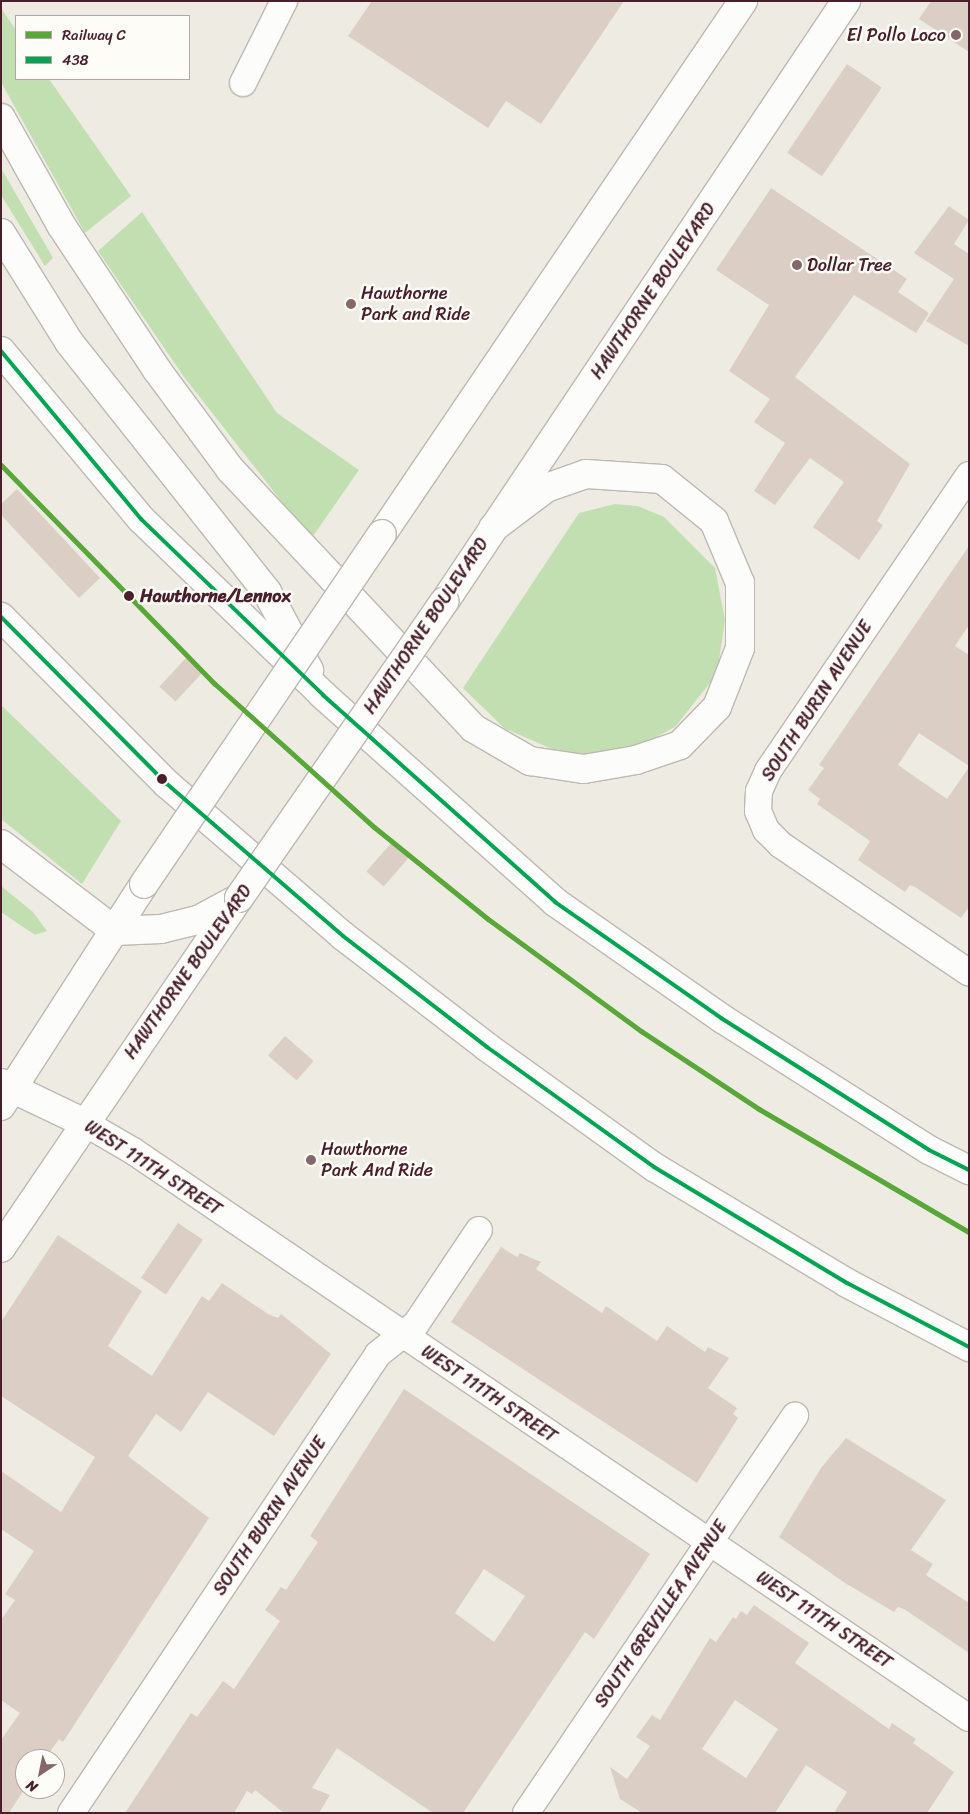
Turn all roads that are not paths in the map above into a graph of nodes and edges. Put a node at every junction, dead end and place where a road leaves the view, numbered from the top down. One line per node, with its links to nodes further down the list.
1 (284, 1): 4 (street)
2 (743, 1): 14 (main road, bridge)
3 (846, 1): 9 (main road, HAWTHORNE BOULEVARD)
4 (243, 83)
5 (1, 118): 9 (main road)
6 (1, 233): 11 (main road)
7 (1, 351): 11 (main road)
8 (969, 475): 15 (street, SOUTH BURIN AVENUE)
9 (493, 528): 13 (main road, HAWTHORNE BOULEVARD, bridge)
10 (1, 617): 22 (main road)
11 (323, 695): 18 (main road)
12 (1, 844): 14 (main road)
13 (206, 927): 14 (main road); 17 (main road, HAWTHORNE BOULEVARD)
14 (115, 931): 16 (main road)
15 (969, 973)
16 (5, 1092): 17 (main road, WEST 111TH STREET)
17 (85, 1124): 20 (main road, HAWTHORNE BOULEVARD); 21 (street, WEST 111TH STREET)
18 (969, 1170)
19 (479, 1230): 21 (street, SOUTH BURIN AVENUE)
20 (1, 1248)
21 (401, 1335): 24 (street, WEST 111TH STREET); 26 (street, SOUTH BURIN AVENUE)
22 (969, 1346)
23 (795, 1415): 24 (street, SOUTH GREVILLEA AVENUE)
24 (709, 1542): 25 (street, WEST 111TH STREET); 27 (street, SOUTH GREVILLEA AVENUE)
25 (969, 1718)
26 (71, 1813)
27 (526, 1813)

